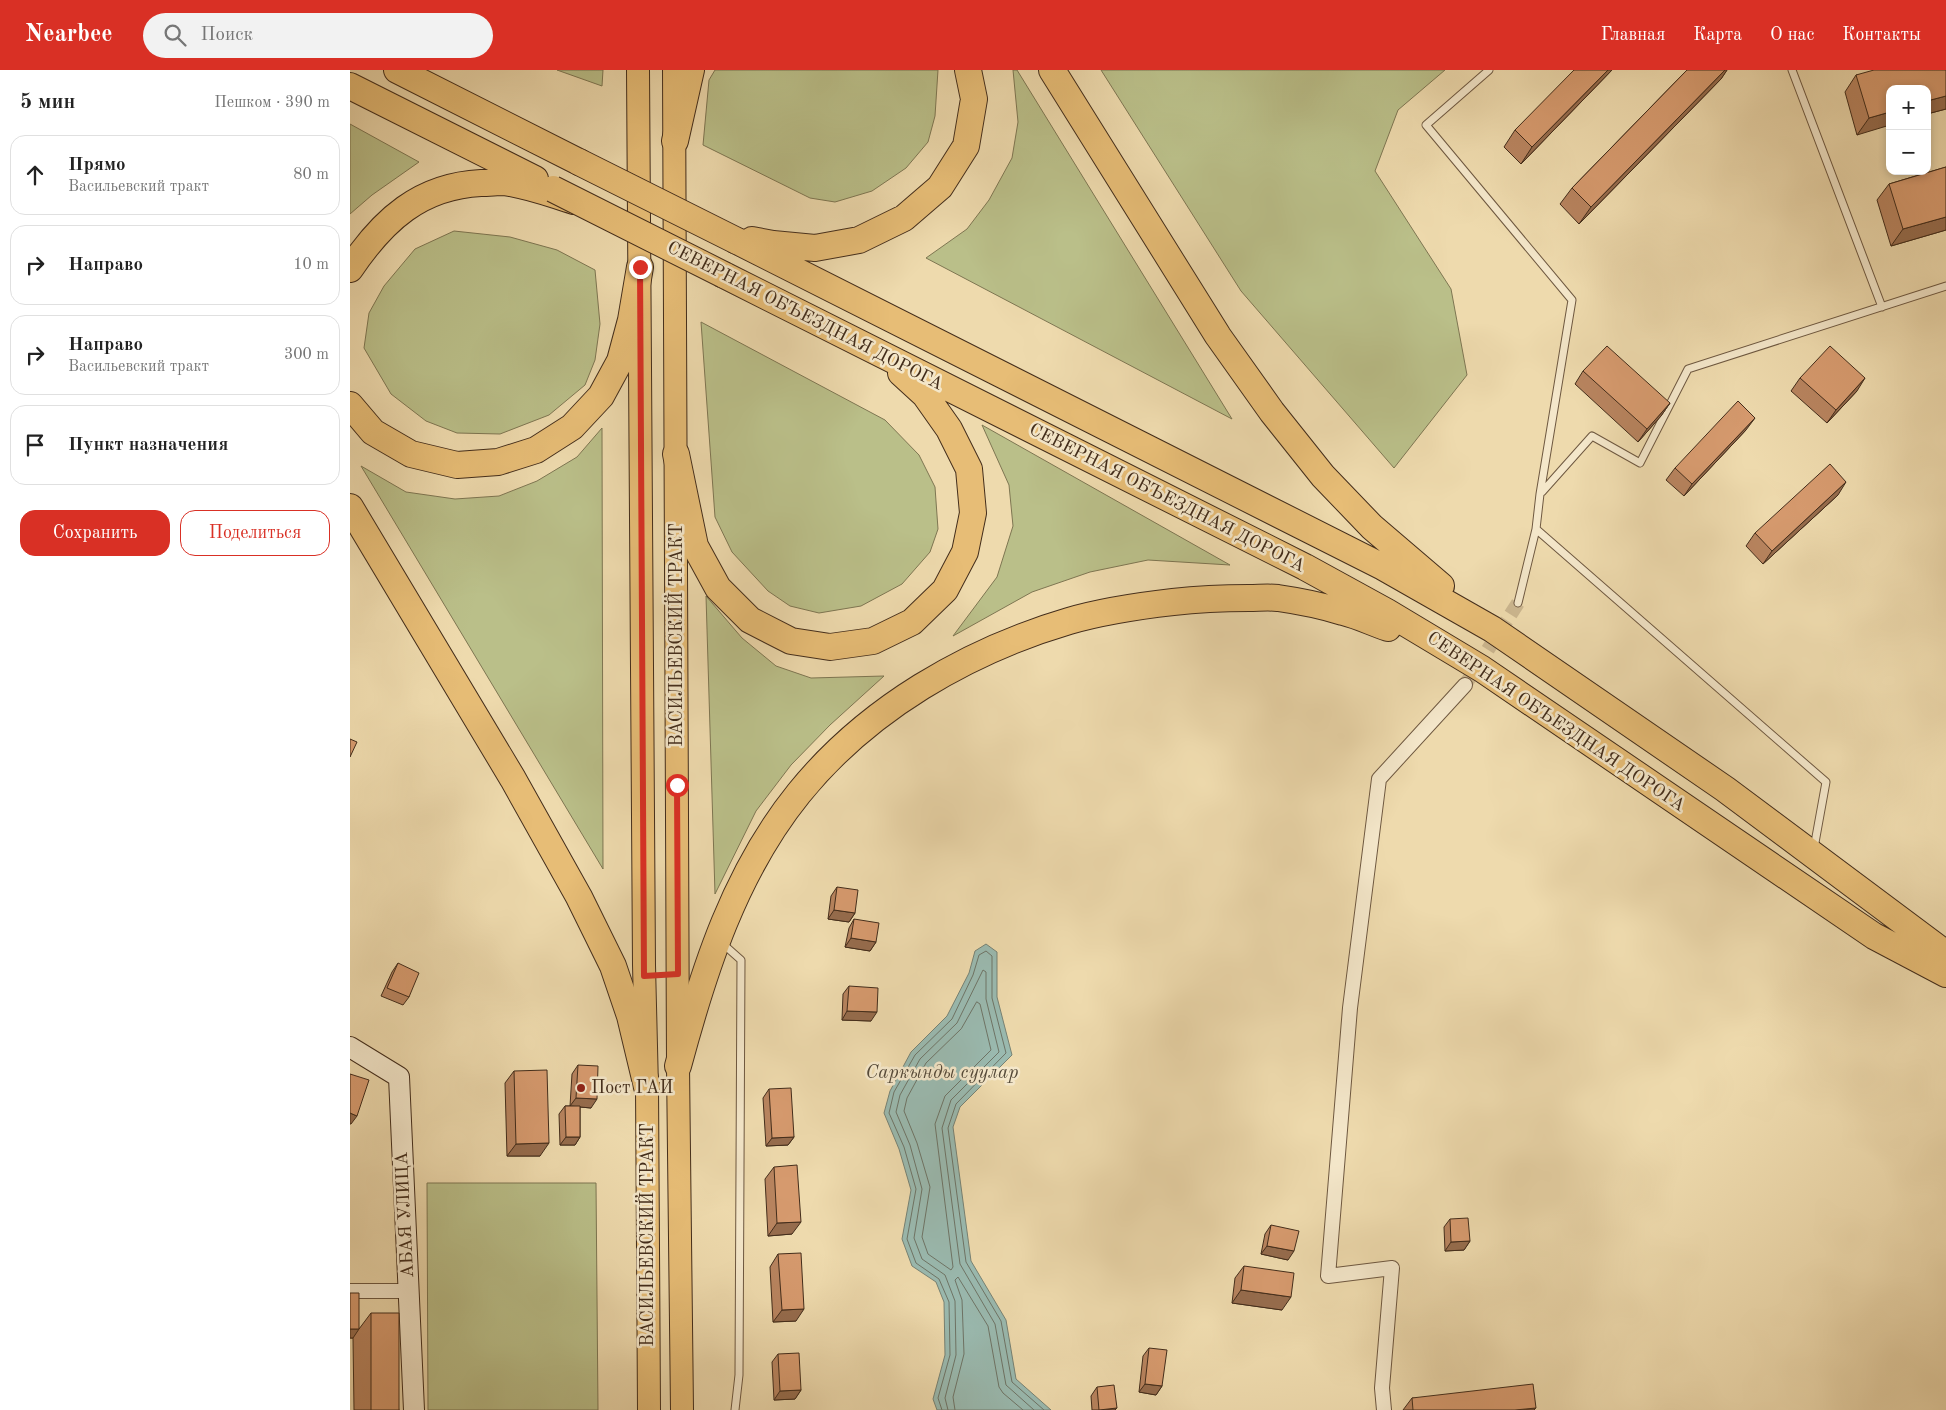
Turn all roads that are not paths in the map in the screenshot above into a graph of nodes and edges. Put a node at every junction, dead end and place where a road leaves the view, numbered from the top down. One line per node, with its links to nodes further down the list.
1 (398, 70): 11 (highway, СЕВЕРНАЯ ОБЪЕЗДНАЯ ДОРОГА)
2 (417, 70): 11 (highway)
3 (638, 70): 15 (main road, ВАСИЛЬЕВСКИЙ ТРАКТ)
4 (674, 70): 12 (main road, ВАСИЛЬЕВСКИЙ ТРАКТ)
5 (691, 70): 12 (highway)
6 (968, 70): 14 (highway)
7 (1052, 70): 26 (highway)
8 (1489, 70): 22 (lane)
9 (1792, 70): 18 (lane)
10 (350, 86): 13 (highway, СЕВЕРНАЯ ОБЪЕЗДНАЯ ДОРОГА, bridge)
11 (435, 89): 14 (highway, СЕВЕРНАЯ ОБЪЕЗДНАЯ ДОРОГА, bridge)
12 (675, 141): 21 (main road, ВАСИЛЬЕВСКИЙ ТРАКТ)
13 (585, 205): 16 (highway); 19 (highway, СЕВЕРНАЯ ОБЪЕЗДНАЯ ДОРОГА, bridge)
14 (730, 237): 26 (highway, СЕВЕРНАЯ ОБЪЕЗДНАЯ ДОРОГА)
15 (640, 267): 20 (highway); 33 (main road, ВАСИЛЬЕВСКИЙ ТРАКТ)
16 (350, 269)
17 (1946, 286): 18 (lane)
18 (1882, 307): 22 (lane)
19 (853, 340): 21 (highway); 27 (highway, СЕВЕРНАЯ ОБЪЕЗДНАЯ ДОРОГА)
20 (350, 405)
21 (676, 454): 31 (main road, ВАСИЛЬЕВСКИЙ ТРАКТ)
22 (1540, 494): 24 (lane)
23 (350, 507): 36 (highway)
24 (1536, 529): 25 (lane); 28 (lane)
25 (1518, 603)
26 (1492, 629): 28 (highway, СЕВЕРНАЯ ОБЪЕЗДНАЯ ДОРОГА)
27 (1474, 677): 29 (highway); 32 (highway, СЕВЕРНАЯ ОБЪЕЗДНАЯ ДОРОГА); 43 (street)
28 (1812, 855): 30 (highway, СЕВЕРНАЯ ОБЪЕЗДНАЯ ДОРОГА)
29 (717, 940): 35 (highway); 42 (lane)
30 (1946, 954)
31 (678, 974): 33 (main road); 35 (main road, ВАСИЛЬЕВСКИЙ ТРАКТ)
32 (1946, 974)
33 (644, 976): 36 (main road, ВАСИЛЬЕВСКИЙ ТРАКТ)
34 (350, 1047): 38 (street, АБАЯ УЛИЦА)
35 (678, 1066): 41 (main road, ВАСИЛЬЕВСКИЙ ТРАКТ)
36 (647, 1087): 40 (main road, ВАСИЛЬЕВСКИЙ ТРАКТ)
37 (350, 1291): 38 (street)
38 (408, 1291): 39 (street, АБАЯ УЛИЦА)
39 (414, 1410)
40 (649, 1410)
41 (682, 1410)
42 (735, 1410)
43 (1384, 1410)

